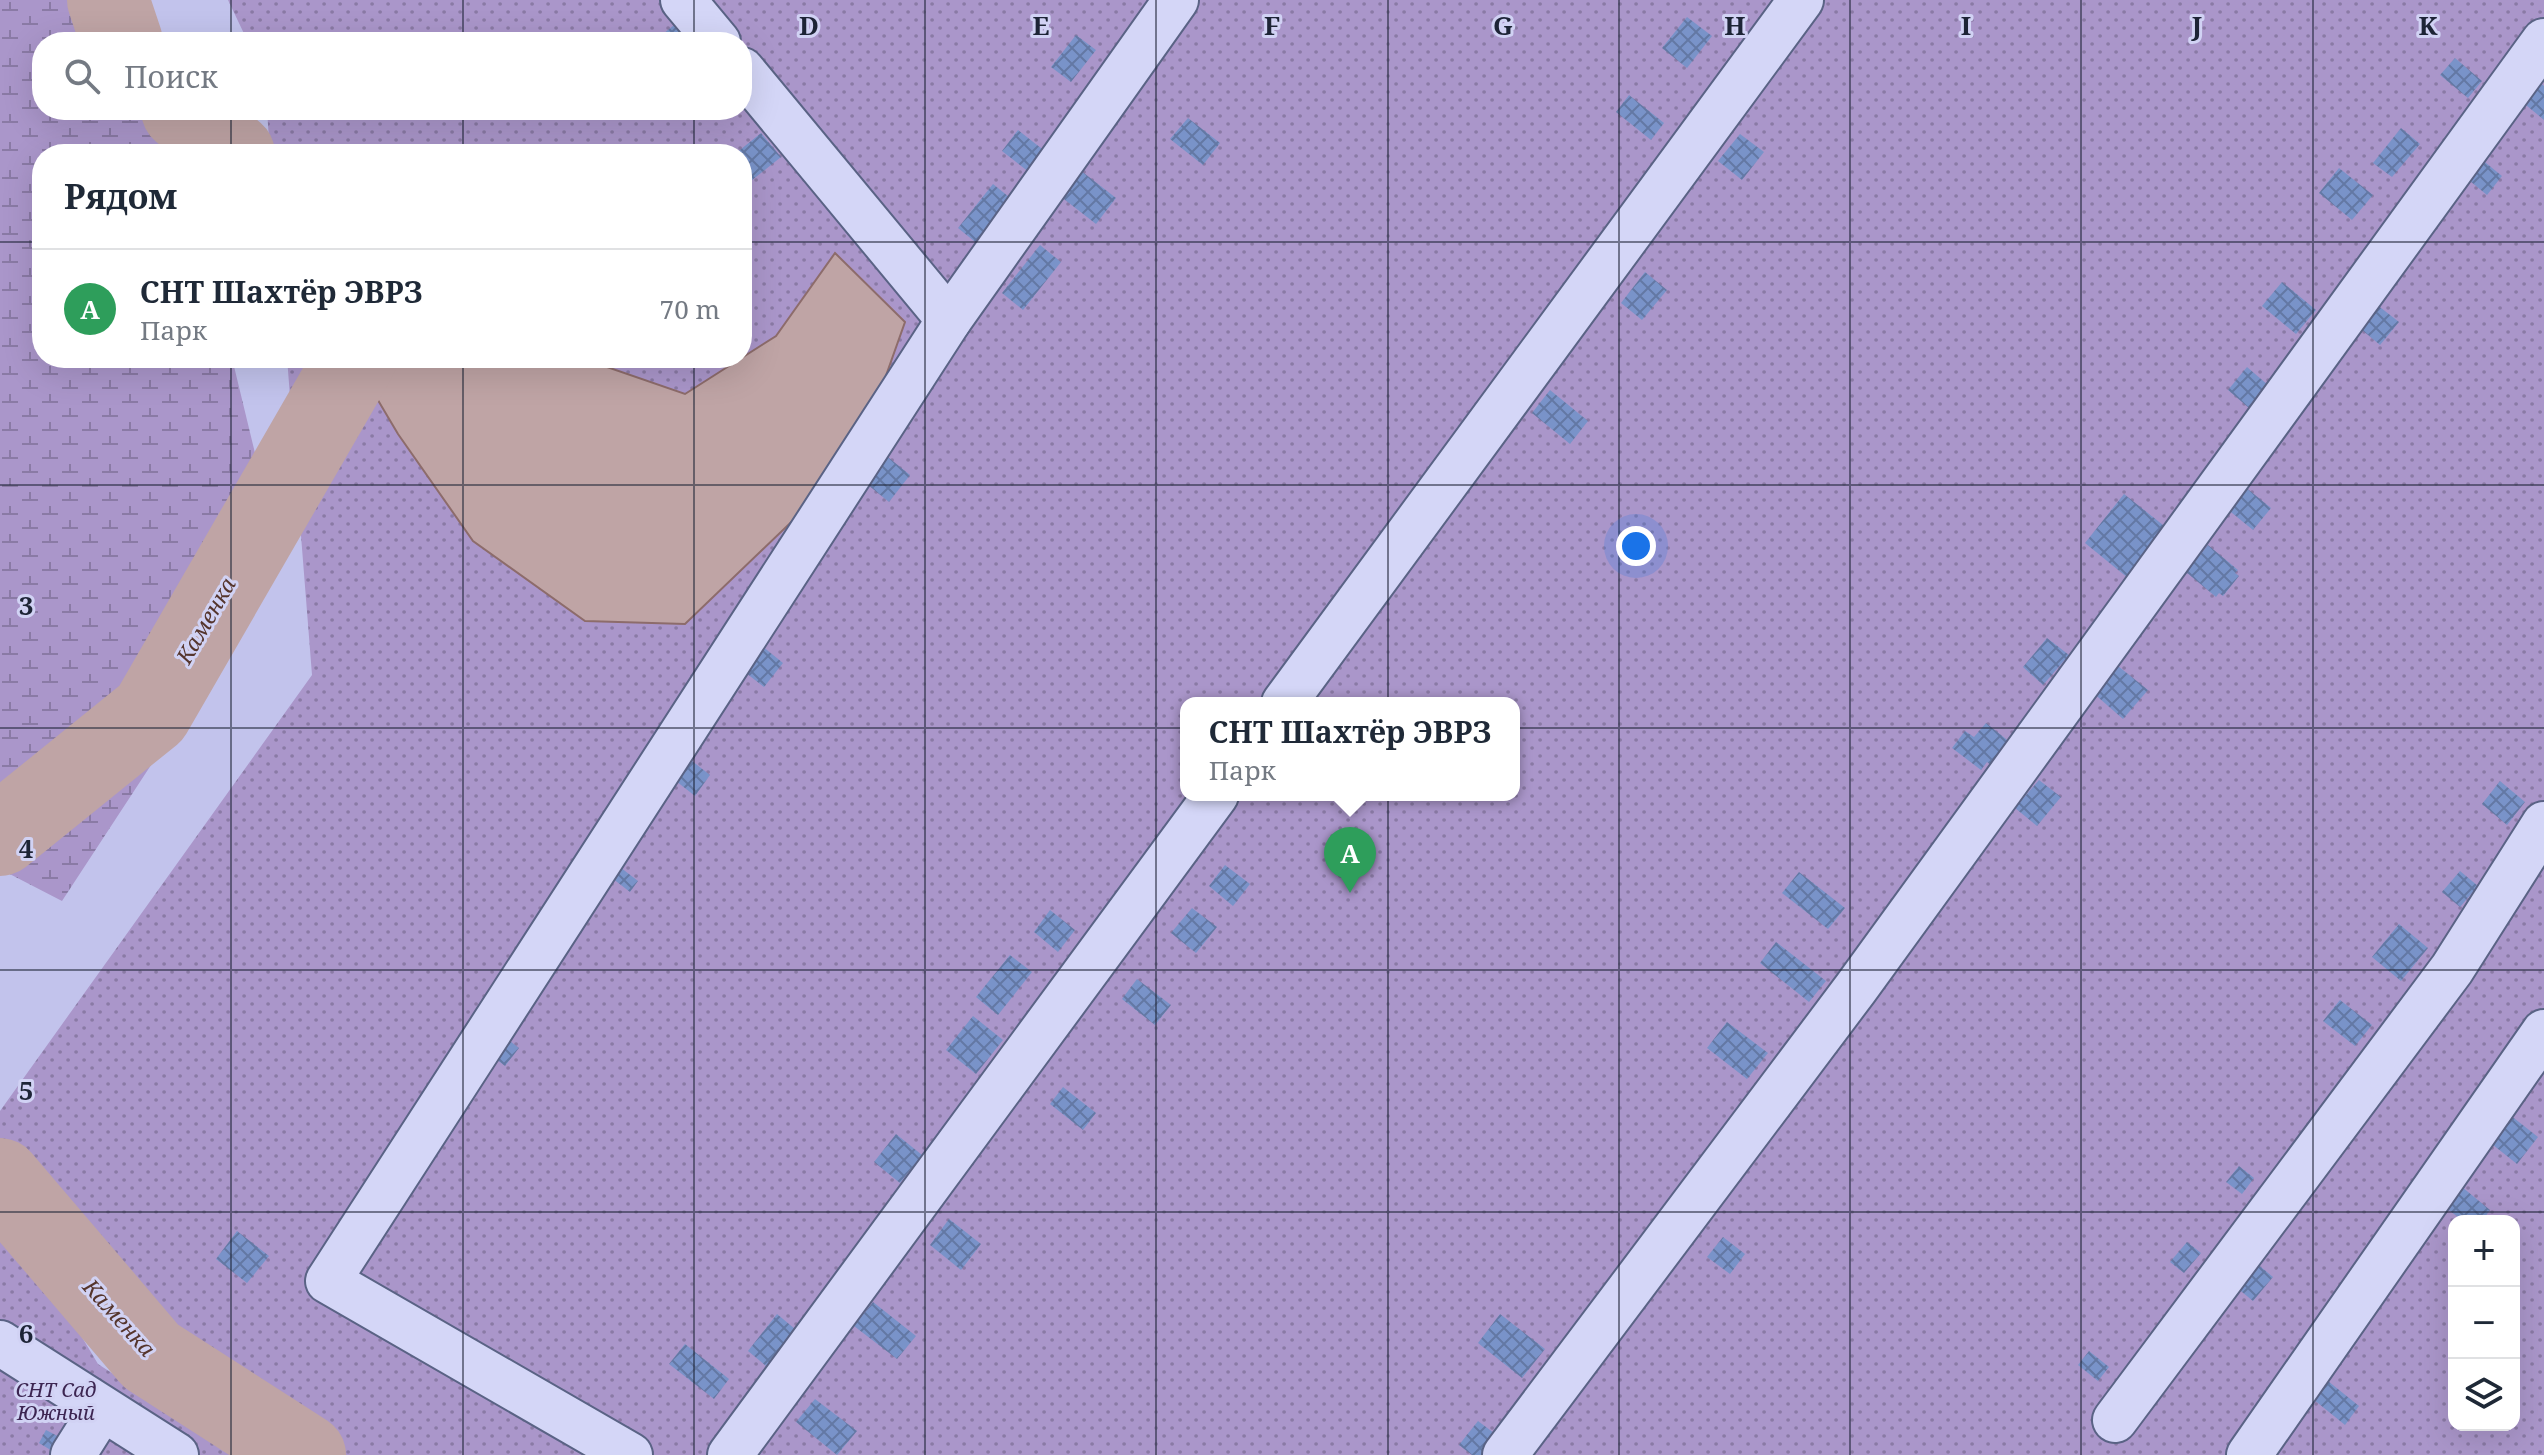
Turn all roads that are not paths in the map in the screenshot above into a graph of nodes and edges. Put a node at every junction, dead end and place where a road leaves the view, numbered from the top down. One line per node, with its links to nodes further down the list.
1 (683, 0): 4 (street)
2 (1176, 0): 7 (street)
3 (1801, 0): 8 (street)
4 (710, 32)
5 (2544, 41): 19 (street)
6 (752, 82): 7 (street)
7 (949, 320): 17 (street)
8 (1288, 697)
9 (1212, 801): 18 (street)
10 (2544, 824): 14 (street)
11 (2544, 1032): 20 (street)
12 (0, 1343): 13 (street)
13 (102, 1409): 15 (street); 16 (street)
14 (2115, 1420)
15 (73, 1455)
16 (176, 1455)
17 (630, 1455)
18 (730, 1455)
19 (1505, 1455)
20 (2249, 1455)

